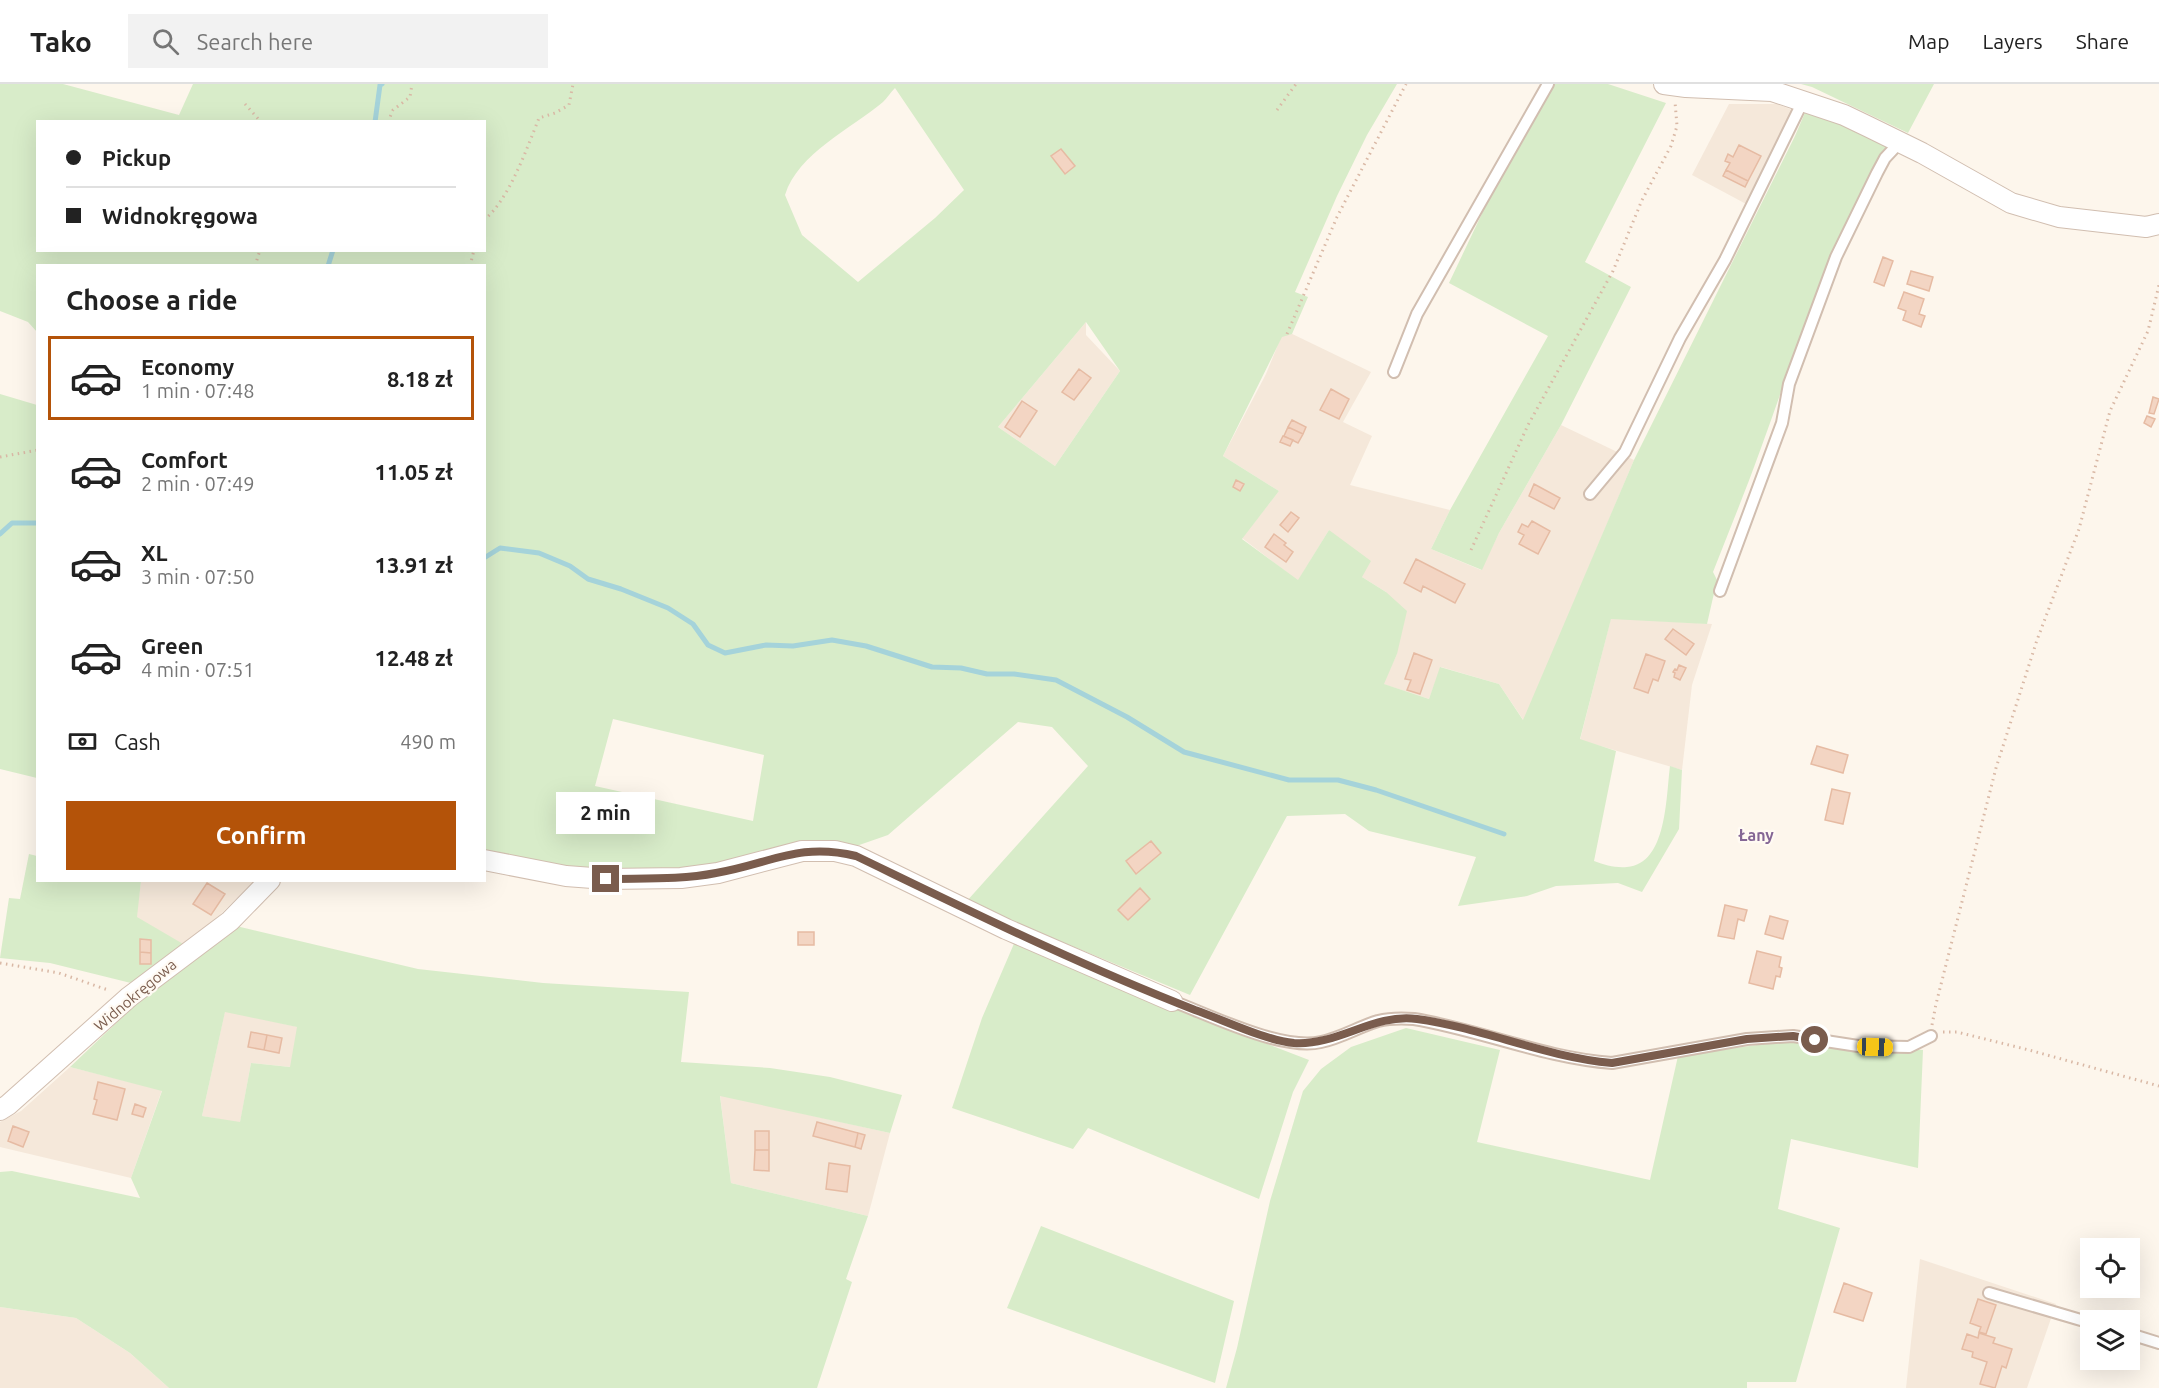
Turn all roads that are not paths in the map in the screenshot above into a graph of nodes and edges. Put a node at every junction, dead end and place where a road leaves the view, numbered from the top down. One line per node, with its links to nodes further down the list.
1 (1548, 84): 7 (lane)
2 (1668, 85): 3 (street)
3 (1766, 88): 4 (street)
4 (1803, 100): 5 (street); 8 (lane)
5 (1900, 142): 6 (street); 9 (lane)
6 (2159, 224)
7 (1394, 372)
8 (1590, 494)
9 (1720, 591)
10 (486, 860): 12 (street)
11 (268, 882): 14 (street, Widnokręgowa)
12 (1172, 1001): 13 (lane)
13 (1931, 1036)
14 (0, 1110)
15 (1989, 1293): 16 (lane)
16 (2080, 1320)
17 (2140, 1338): 18 (lane)
18 (2159, 1343)

